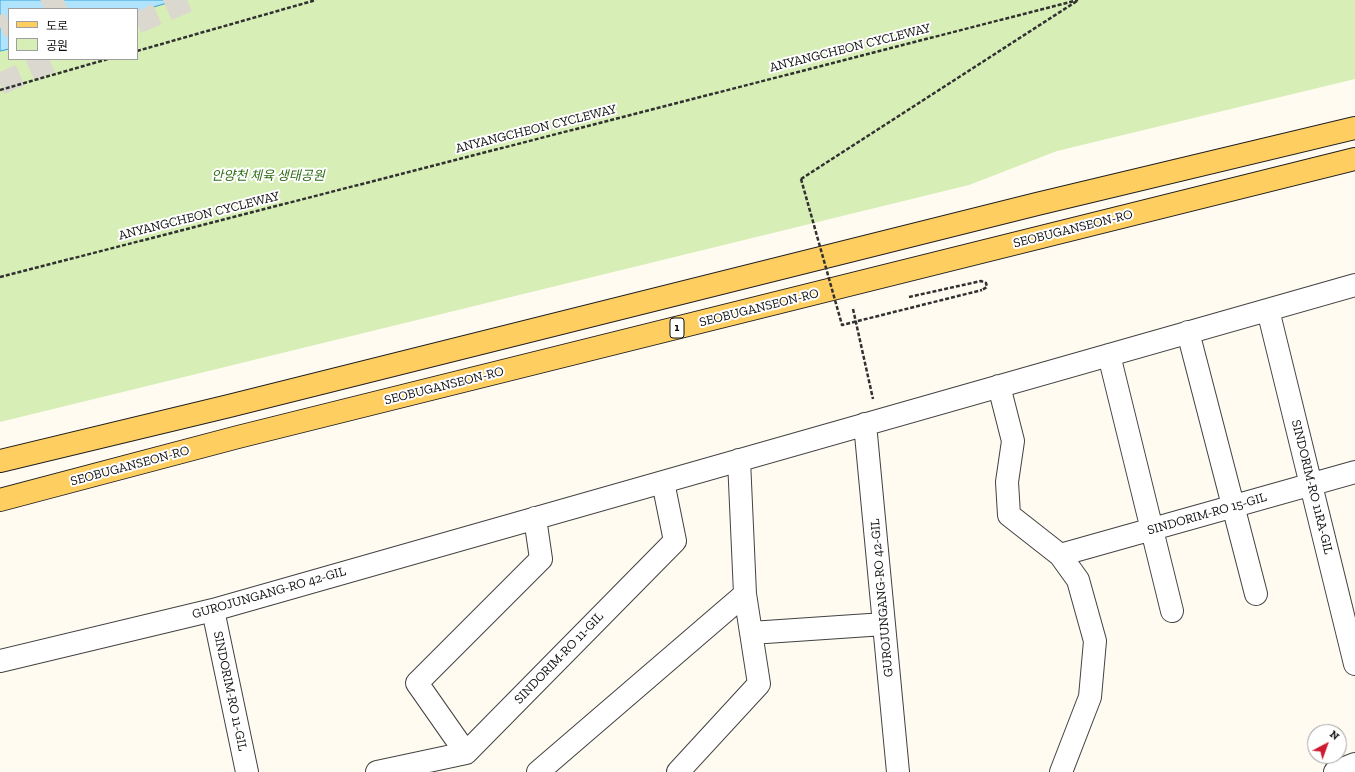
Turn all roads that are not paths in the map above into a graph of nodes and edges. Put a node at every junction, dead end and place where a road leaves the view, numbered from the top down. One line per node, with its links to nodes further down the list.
1 (1355, 128): 9 (main road)
2 (1355, 159): 14 (main road, SEOBUGANSEON-RO / 1)
3 (1355, 285): 4 (street, GUROJUNGANG-RO 42-GIL)
4 (1268, 310): 5 (street, GUROJUNGANG-RO 42-GIL); 13 (street, SINDORIM-RO 11RA-GIL)
5 (1188, 332): 6 (street, GUROJUNGANG-RO 42-GIL); 15 (street)
6 (1109, 355): 7 (street, GUROJUNGANG-RO 42-GIL); 17 (street)
7 (999, 386): 8 (street, GUROJUNGANG-RO 42-GIL); 18 (street)
8 (871, 423): 10 (street, GUROJUNGANG-RO 42-GIL); 23 (street, GUROJUNGANG-RO 42-GIL)
9 (0, 460)
10 (739, 460): 12 (street, GUROJUNGANG-RO 42-GIL); 19 (street)
11 (1355, 472): 13 (street, SINDORIM-RO 15-GIL)
12 (663, 482): 16 (street, GUROJUNGANG-RO 42-GIL); 27 (street, SINDORIM-RO 11-GIL)
13 (1311, 484): 15 (street, SINDORIM-RO 15-GIL); 26 (street, SINDORIM-RO 11RA-GIL)
14 (0, 500)
15 (1233, 506): 17 (street, SINDORIM-RO 15-GIL); 20 (street)
16 (535, 518): 21 (street, GUROJUNGANG-RO 42-GIL); 27 (street)
17 (1152, 529): 18 (street, SINDORIM-RO 15-GIL); 22 (street)
18 (1060, 555): 34 (street)
19 (745, 594): 24 (street); 31 (street)
20 (1256, 594)
21 (213, 610): 25 (street, GUROJUNGANG-RO 42-GIL); 29 (street, SINDORIM-RO 11-GIL)
22 (1172, 611)
23 (884, 624): 24 (street); 33 (street, GUROJUNGANG-RO 42-GIL)
24 (751, 633): 32 (street)
25 (0, 661)
26 (1355, 664)
27 (466, 753): 30 (street)
28 (1355, 764): 35 (street)
29 (247, 772)
30 (377, 772)
31 (538, 772)
32 (678, 772)
33 (898, 772)
34 (1061, 772)
35 (1335, 772)

